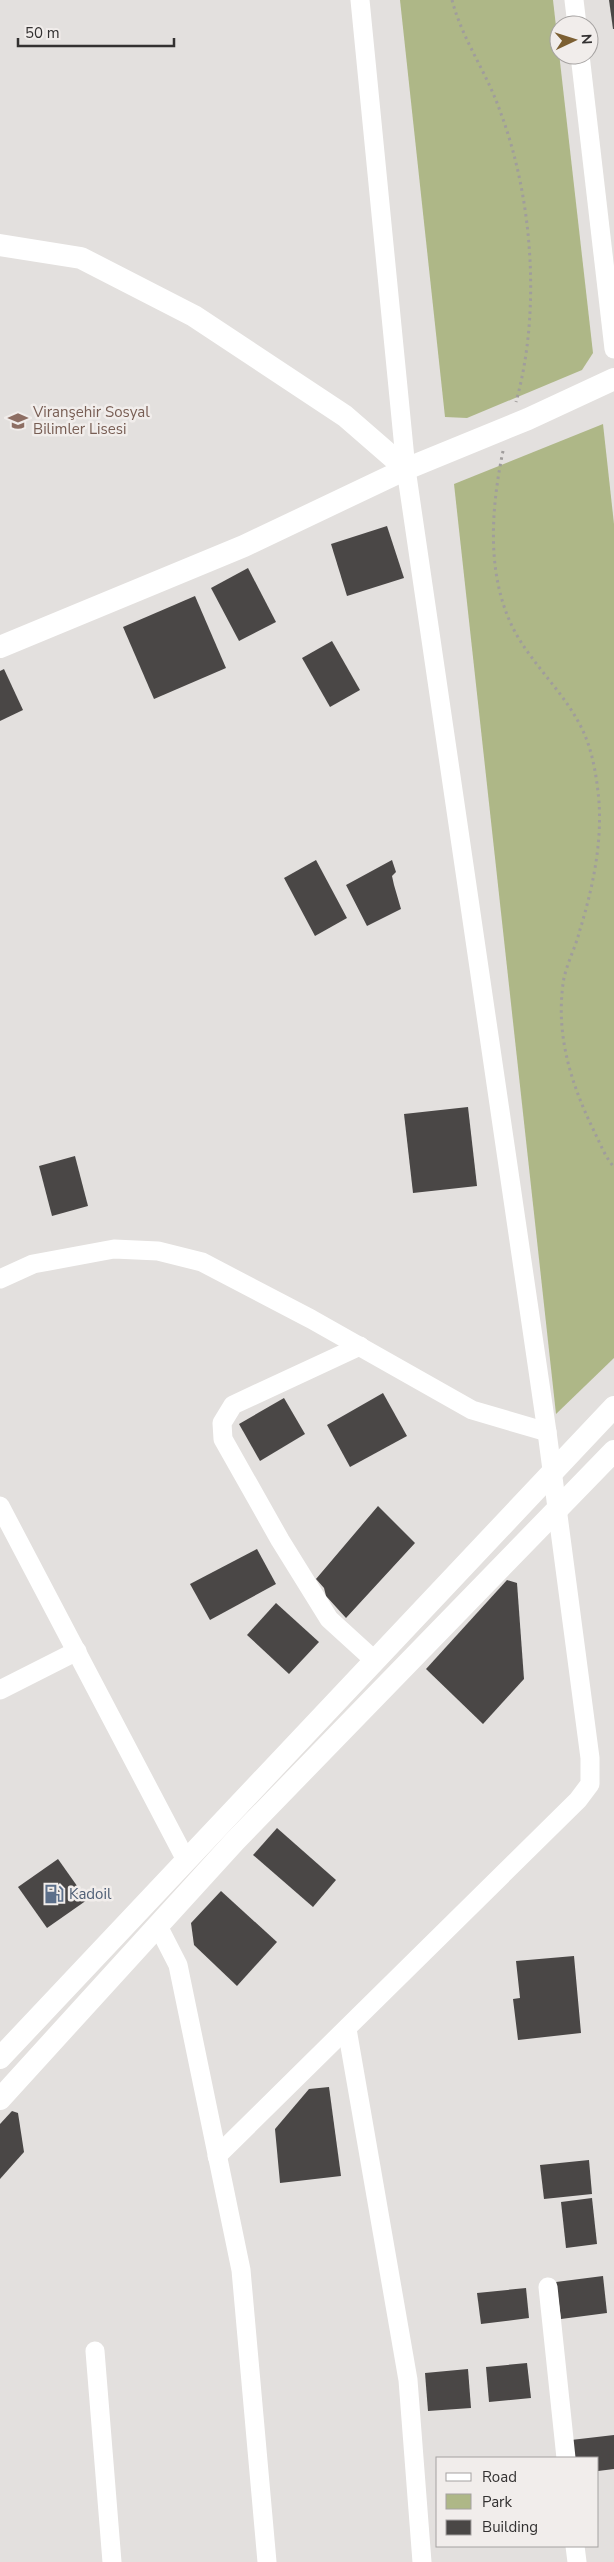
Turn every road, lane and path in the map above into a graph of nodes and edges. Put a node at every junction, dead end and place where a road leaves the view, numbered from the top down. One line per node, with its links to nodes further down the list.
1 (360, 0): 11 (street)
2 (452, 0): 10 (path)
3 (574, 0): 4 (street)
4 (576, 15)
5 (582, 65): 6 (street)
6 (606, 204): 8 (street)
7 (0, 245): 11 (street)
8 (614, 350)
9 (614, 379): 10 (street)
10 (508, 427): 11 (street); 13 (path)
11 (406, 469): 12 (street); 17 (street)
12 (0, 647)
13 (614, 1167)
14 (0, 1279): 15 (street)
15 (360, 1346): 17 (street); 23 (street)
16 (614, 1407): 19 (street)
17 (547, 1432): 19 (street)
18 (614, 1451): 21 (street)
19 (552, 1470): 21 (street); 23 (street)
20 (0, 1506): 22 (street)
21 (558, 1509): 26 (street); 27 (street)
22 (77, 1652): 24 (street); 25 (street)
23 (374, 1660): 25 (street)
24 (0, 1690)
25 (186, 1860): 28 (street)
26 (158, 1926): 29 (street); 30 (street)
27 (347, 2029): 30 (street); 37 (street)
28 (0, 2058)
29 (0, 2099)
30 (217, 2156): 36 (street)
31 (548, 2287): 33 (street)
32 (96, 2351): 35 (street)
33 (566, 2457)
34 (575, 2547): 38 (street)
35 (112, 2562)
36 (267, 2562)
37 (422, 2562)
38 (577, 2562)

